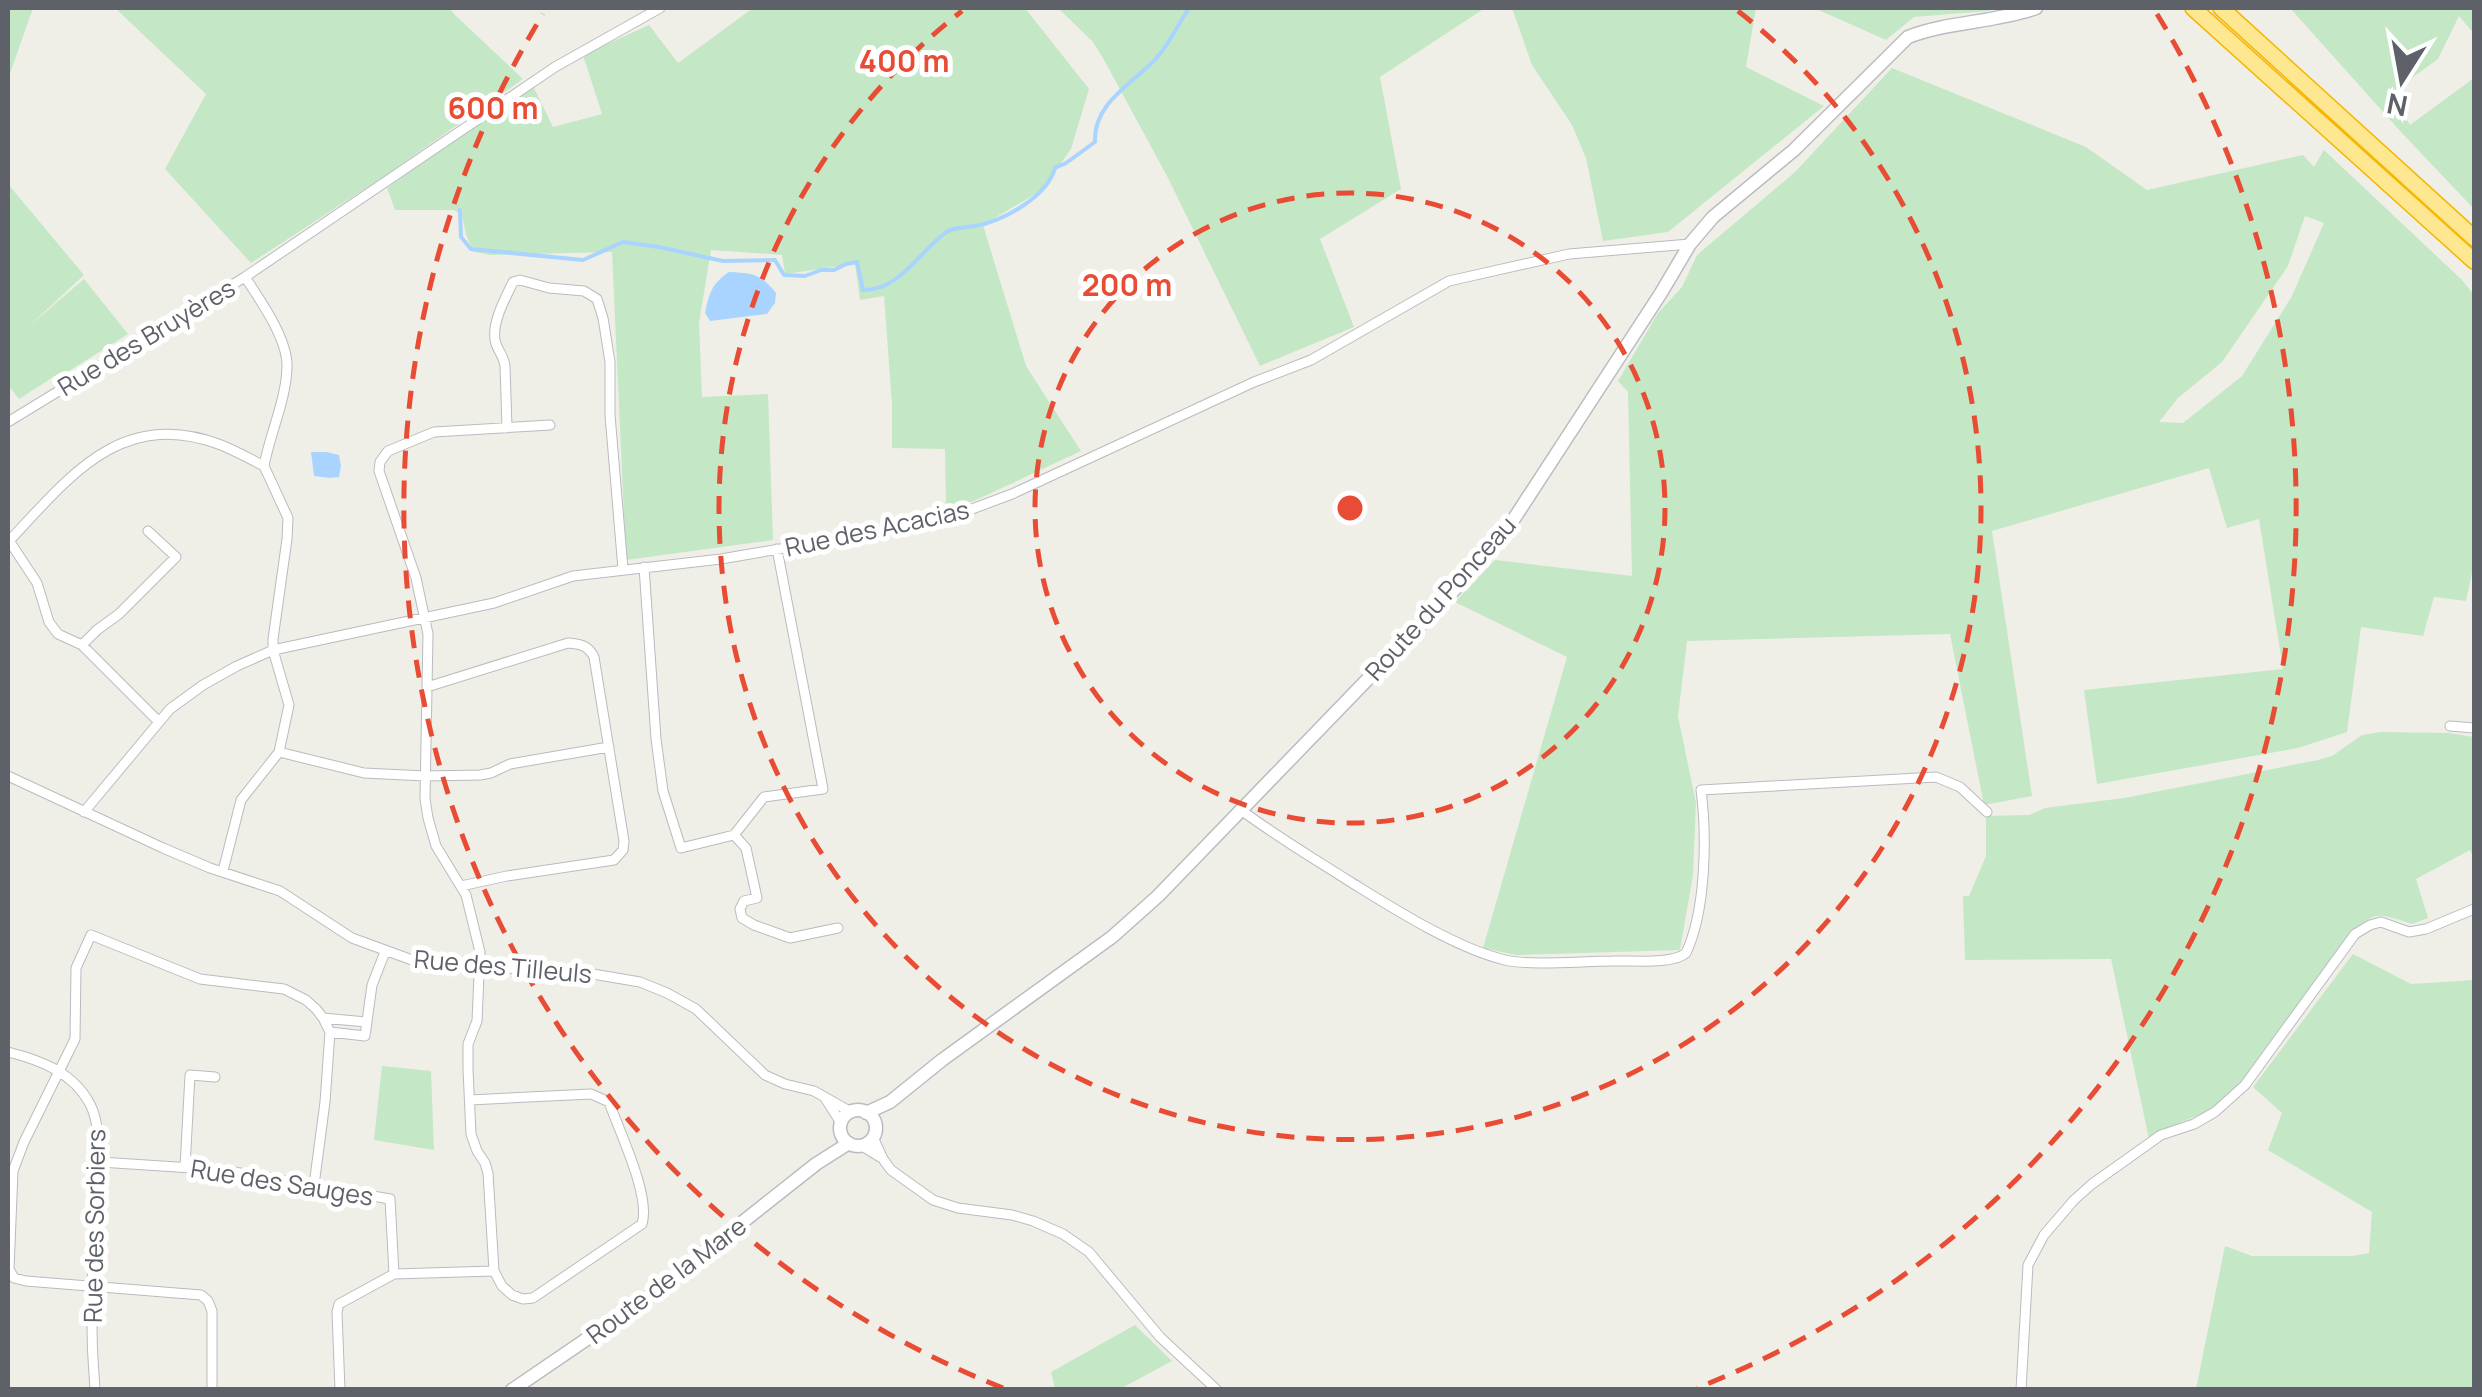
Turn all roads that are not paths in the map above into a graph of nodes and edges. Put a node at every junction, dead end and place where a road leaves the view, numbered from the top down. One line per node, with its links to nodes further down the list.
1 (660, 8): 8 (street, Rue des Bruyères)
2 (2036, 8): 6 (street, Route du Ponceau)
3 (2193, 8): 7 (highway)
4 (2221, 8): 5 (highway)
5 (2474, 238)
6 (1690, 244): 15 (street, Rue des Acacias); 29 (street, Route du Ponceau)
7 (2474, 261)
8 (245, 276): 9 (street, Rue des Bruyères); 12 (street)
9 (8, 422)
10 (550, 425): 11 (street)
11 (507, 428): 17 (street); 18 (street)
12 (264, 466): 14 (street); 20 (street)
13 (148, 531): 19 (street)
14 (9, 540): 19 (street)
15 (776, 549): 16 (street, Rue des Acacias); 32 (street)
16 (644, 567): 17 (street, Rue des Acacias); 32 (street)
17 (623, 570): 18 (street, Rue des Acacias)
18 (426, 618): 20 (street, Rue des Acacias); 21 (street)
19 (82, 645): 22 (street)
20 (273, 650): 22 (street, Rue des Acacias); 26 (street)
21 (427, 686): 25 (street); 28 (street)
22 (159, 722): 30 (street, Rue des Acacias)
23 (2450, 726): 24 (street)
24 (2474, 728)
25 (609, 747): 28 (street); 34 (street)
26 (279, 752): 28 (street); 33 (street)
27 (8, 776): 30 (street, Rue des Tilleuls)
28 (425, 776): 34 (street)
29 (1241, 810): 31 (street); 46 (street, Route du Ponceau)
30 (84, 812): 33 (street, Rue des Tilleuls)
31 (1986, 812)
32 (734, 835): 36 (street)
33 (223, 872): 37 (street, Rue des Tilleuls)
34 (461, 886): 38 (street)
35 (2474, 909): 58 (street)
36 (838, 928)
37 (385, 952): 38 (street, Rue des Tilleuls); 40 (street)
38 (480, 966): 45 (street); 46 (street, Rue des Tilleuls)
39 (323, 1018): 40 (street); 41 (street); 43 (street)
40 (366, 1022): 41 (street)
41 (330, 1032): 49 (street)
42 (8, 1052): 43 (street, Rue des Sorbiers)
43 (59, 1071): 47 (street, Rue des Sorbiers); 52 (street)
44 (215, 1077): 48 (street)
45 (470, 1100): 50 (street); 50 (street)
46 (857, 1129): 56 (street, Route de la Mare); 57 (street, Rue des Tilleuls)
47 (100, 1162): 48 (street, Rue des Sauges); 52 (street, Rue des Sorbiers)
48 (184, 1167): 49 (street, Rue des Sauges)
49 (314, 1185): 51 (street, Rue des Sauges)
50 (494, 1271): 51 (street)
51 (394, 1274): 55 (street)
52 (92, 1286): 53 (street, Rue des Sorbiers); 54 (street)
53 (95, 1390)
54 (212, 1390)
55 (340, 1390)
56 (512, 1390)
57 (1217, 1390)
58 (2021, 1390)

